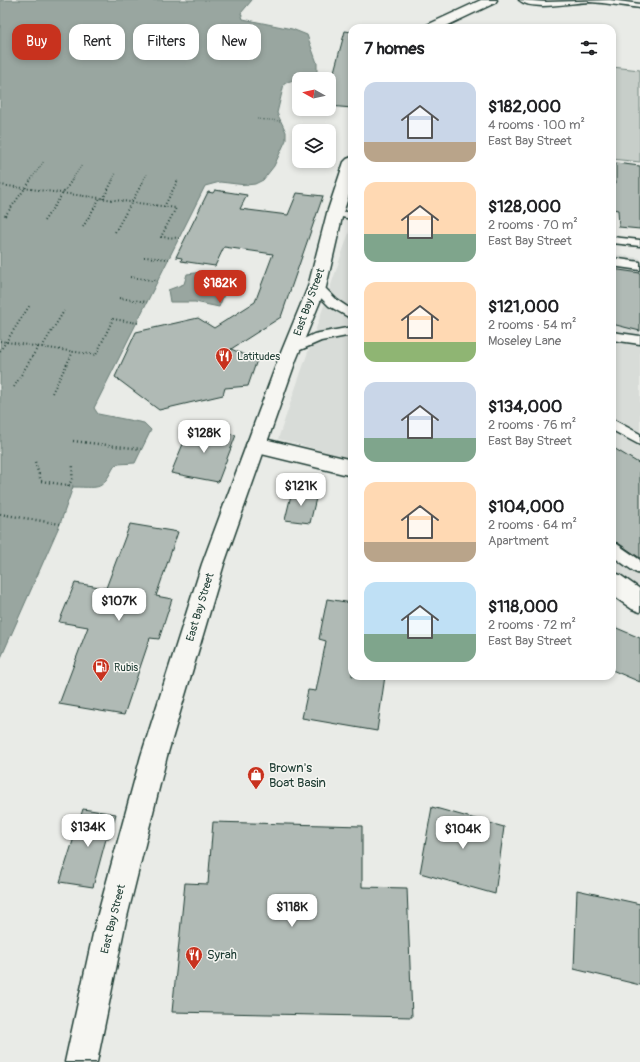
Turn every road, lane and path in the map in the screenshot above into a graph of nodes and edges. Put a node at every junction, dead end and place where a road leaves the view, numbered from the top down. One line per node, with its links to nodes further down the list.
1 (492, 0): 4 (main road)
2 (523, 0): 3 (lane)
3 (640, 6)
4 (441, 24)
5 (257, 119): 6 (path)
6 (281, 121)
7 (44, 161): 14 (path)
8 (82, 165): 15 (path)
9 (116, 173): 16 (path)
10 (147, 174): 17 (path)
11 (178, 179): 18 (path)
12 (0, 185): 14 (path)
13 (348, 186): 19 (main road, East Bay Street)
14 (25, 188): 15 (path); 20 (path)
15 (62, 193): 16 (path); 21 (path)
16 (102, 198): 17 (path); 22 (path)
17 (132, 202): 18 (path); 23 (path)
18 (164, 207): 24 (path)
19 (344, 210): 33 (main road, East Bay Street)
20 (5, 216)
21 (44, 221)
22 (83, 227)
23 (115, 232)
24 (180, 238)
25 (616, 240): 26 (lane)
26 (640, 243)
27 (144, 257): 28 (path)
28 (169, 260)
29 (616, 263): 30 (lane)
30 (640, 266)
31 (130, 277): 32 (path)
32 (158, 281)
33 (317, 287): 38 (lane); 47 (main road, East Bay Street)
34 (119, 298): 35 (path)
35 (147, 302)
36 (30, 305): 44 (path)
37 (64, 311): 46 (path)
38 (348, 312)
39 (138, 323): 49 (path)
40 (348, 332): 47 (lane)
41 (616, 337): 42 (lane)
42 (640, 340)
43 (0, 341): 44 (path)
44 (5, 342): 45 (path); 48 (path)
45 (38, 347): 46 (path); 50 (path)
46 (42, 348): 49 (path)
47 (291, 350): 55 (main road, East Bay Street)
48 (0, 351)
49 (73, 352): 51 (path)
50 (14, 387)
51 (52, 393)
52 (616, 426): 53 (lane)
53 (640, 440)
54 (73, 441): 56 (path)
55 (256, 445): 59 (main road); 68 (main road, East Bay Street)
56 (142, 449)
57 (34, 462): 60 (path)
58 (73, 464): 60 (path)
59 (348, 467)
60 (68, 486): 61 (path)
61 (73, 486)
62 (0, 514): 63 (path)
63 (60, 524)
64 (616, 551): 65 (lane)
65 (640, 568)
66 (616, 585): 67 (main road)
67 (640, 602)
68 (81, 1062)

